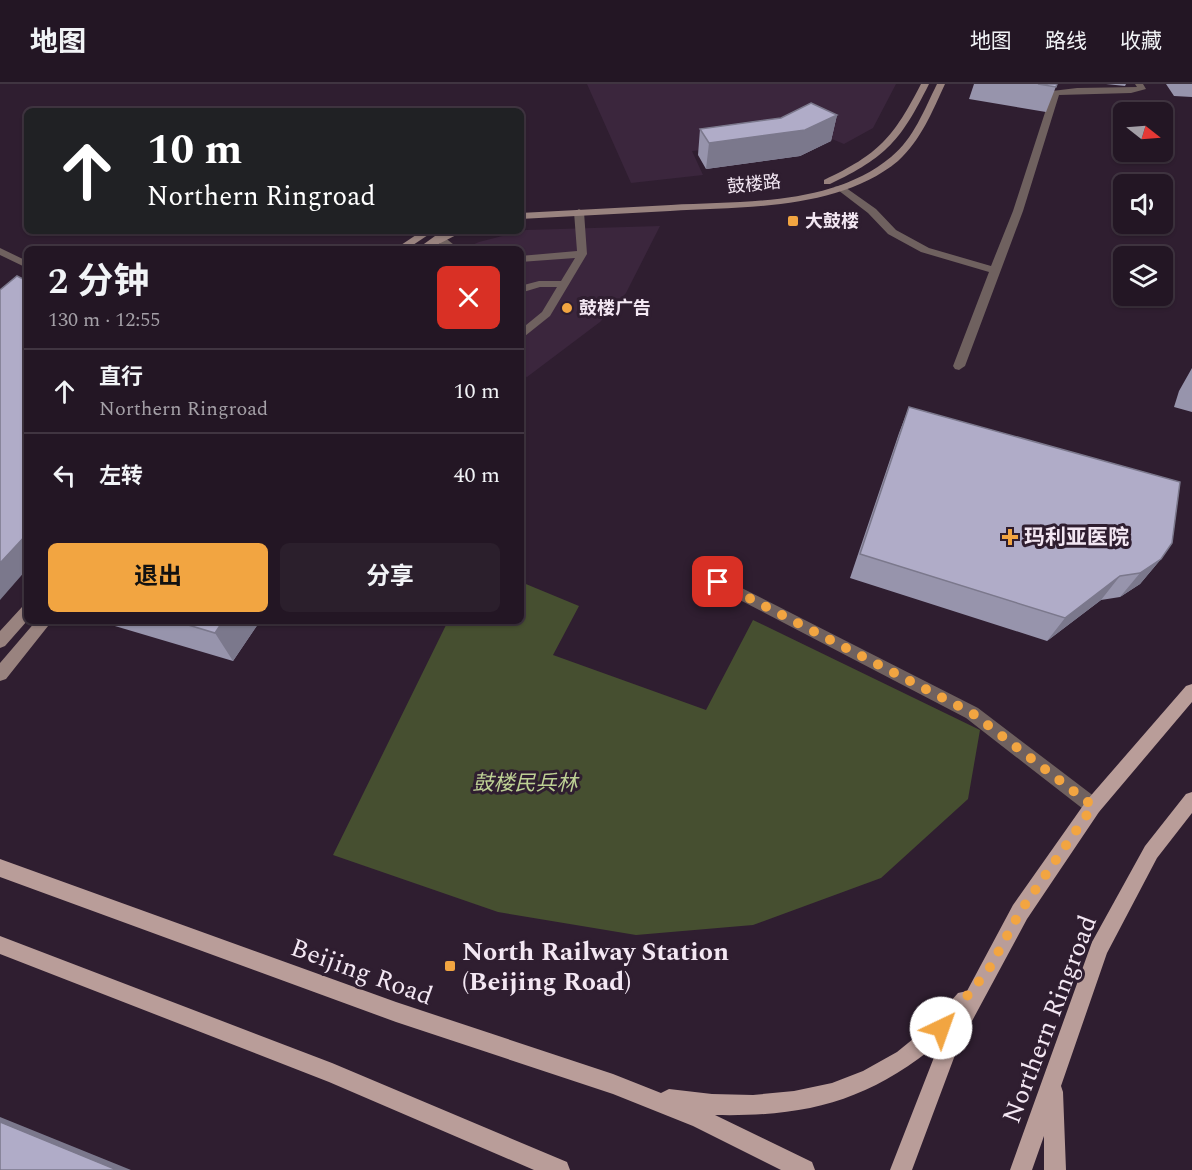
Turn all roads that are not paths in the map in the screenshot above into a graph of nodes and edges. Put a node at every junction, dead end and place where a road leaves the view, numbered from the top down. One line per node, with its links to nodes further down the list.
1 (925, 84): 5 (main road, 鼓楼路)
2 (941, 84): 4 (main road, 鼓楼路)
3 (1139, 84): 18 (street)
4 (839, 188): 6 (main road, 鼓楼路); 18 (street)
5 (524, 207)
6 (579, 212): 7 (main road, 鼓楼路); 15 (street)
7 (524, 216)
8 (424, 234): 11 (main road)
9 (450, 234): 10 (main road)
10 (439, 238): 12 (main road); 13 (street)
11 (405, 246)
12 (427, 246)
13 (450, 246)
14 (0, 251): 17 (street)
15 (582, 254): 16 (street); 19 (street)
16 (524, 259)
17 (24, 263)
18 (995, 270): 22 (street)
19 (564, 284): 20 (street); 21 (street)
20 (524, 289)
21 (524, 333)
22 (958, 366)
23 (718, 582): 30 (street)
24 (24, 614): 26 (main road)
25 (42, 624): 27 (main road)
26 (0, 642)
27 (0, 674)
28 (1192, 691): 30 (main road)
29 (1192, 800): 34 (main road, Northern Ringroad)
30 (1093, 806): 33 (main road)
31 (0, 868): 35 (main road, Beijing Road)
32 (0, 945): 36 (main road)
33 (989, 969): 35 (main road); 39 (main road)
34 (1053, 1077): 40 (main road, Northern Ringroad); 41 (main road)
35 (613, 1084): 38 (main road, Beijing Road)
36 (539, 1164): 37 (main road)
37 (560, 1170)
38 (804, 1170)
39 (901, 1170)
40 (1021, 1170)
41 (1055, 1170)

